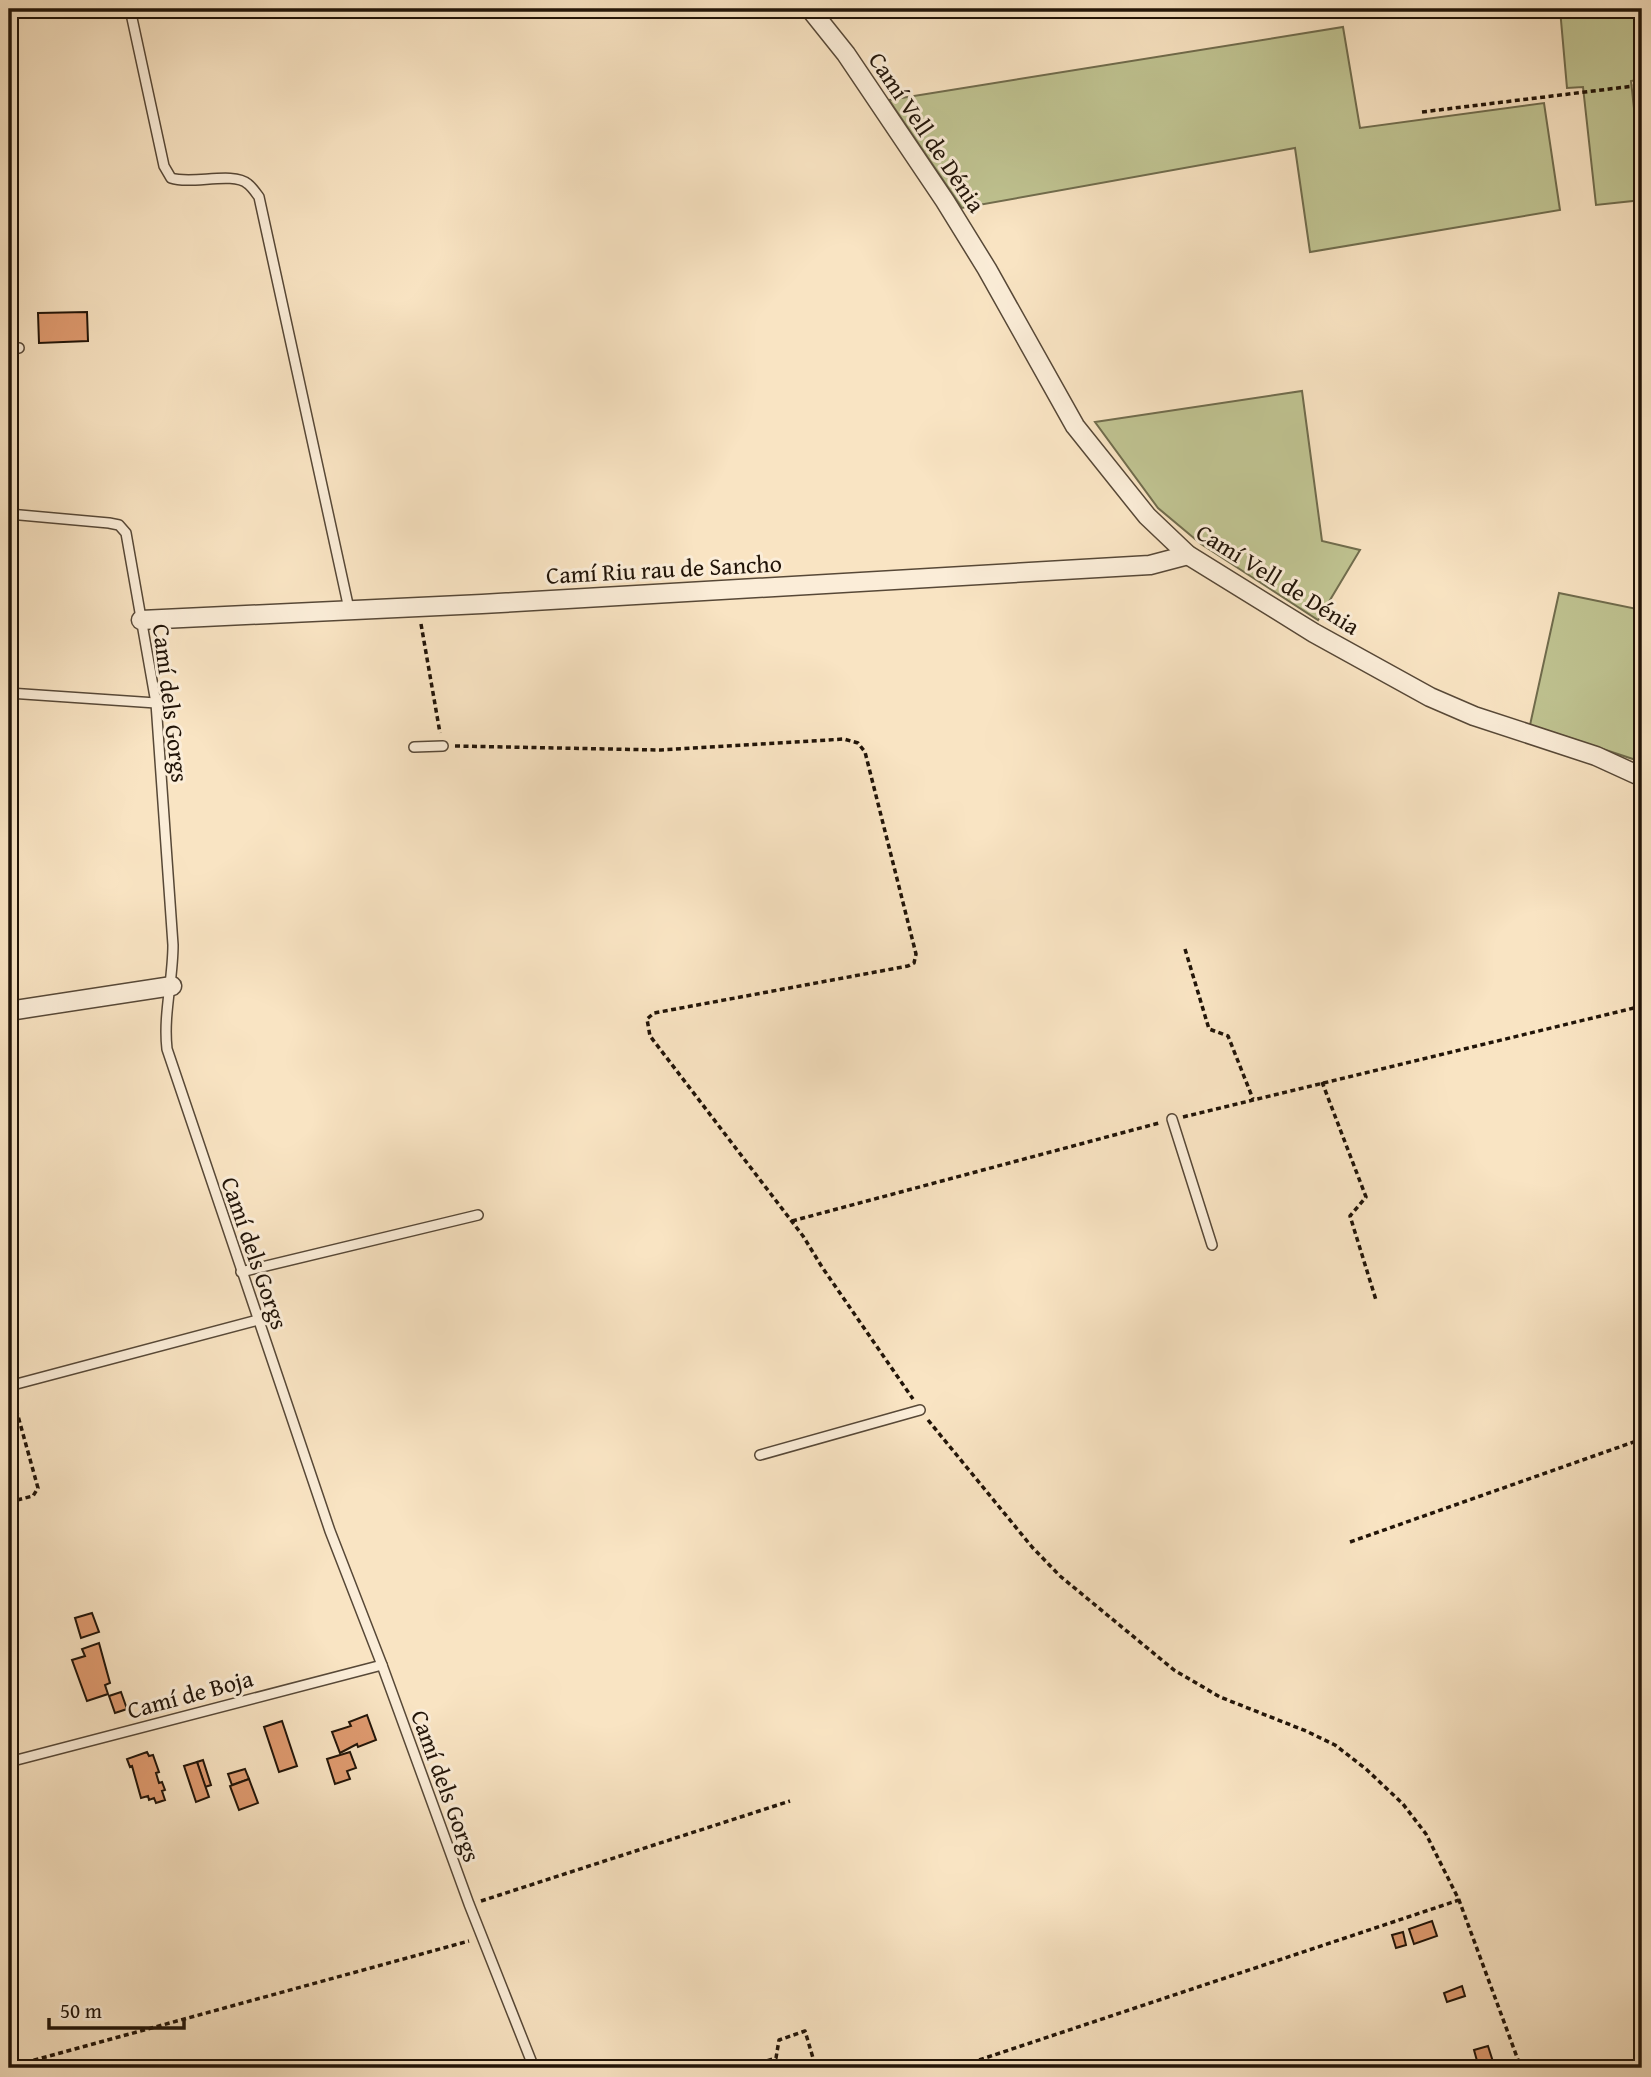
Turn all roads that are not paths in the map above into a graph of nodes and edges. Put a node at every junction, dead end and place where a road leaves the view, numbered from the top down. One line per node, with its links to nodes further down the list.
1 (130, 9): 5 (lane)
2 (810, 9): 4 (street, Camí Vell de Dénia)
3 (9, 514): 6 (lane, Camí dels Gorgs)
4 (1188, 555): 5 (street, Camí Riu rau de Sancho); 11 (street, Camí Vell de Dénia)
5 (349, 609): 6 (street, Camí Riu rau de Sancho)
6 (141, 620): 8 (lane, Camí dels Gorgs)
7 (9, 693): 8 (lane)
8 (156, 704): 12 (lane, Camí dels Gorgs)
9 (443, 746): 10 (lane)
10 (414, 747)
11 (1642, 777)
12 (172, 986): 13 (street); 17 (lane, Camí dels Gorgs)
13 (9, 1011)
14 (1172, 1119): 16 (lane)
15 (478, 1215): 17 (lane)
16 (1212, 1245)
17 (241, 1272): 18 (lane, Camí dels Gorgs)
18 (258, 1320): 19 (lane); 22 (lane, Camí dels Gorgs)
19 (9, 1386)
20 (920, 1410): 21 (lane)
21 (760, 1455)
22 (382, 1665): 23 (lane, Camí de Boja); 24 (lane, Camí dels Gorgs)
23 (9, 1762)
24 (534, 2068)

